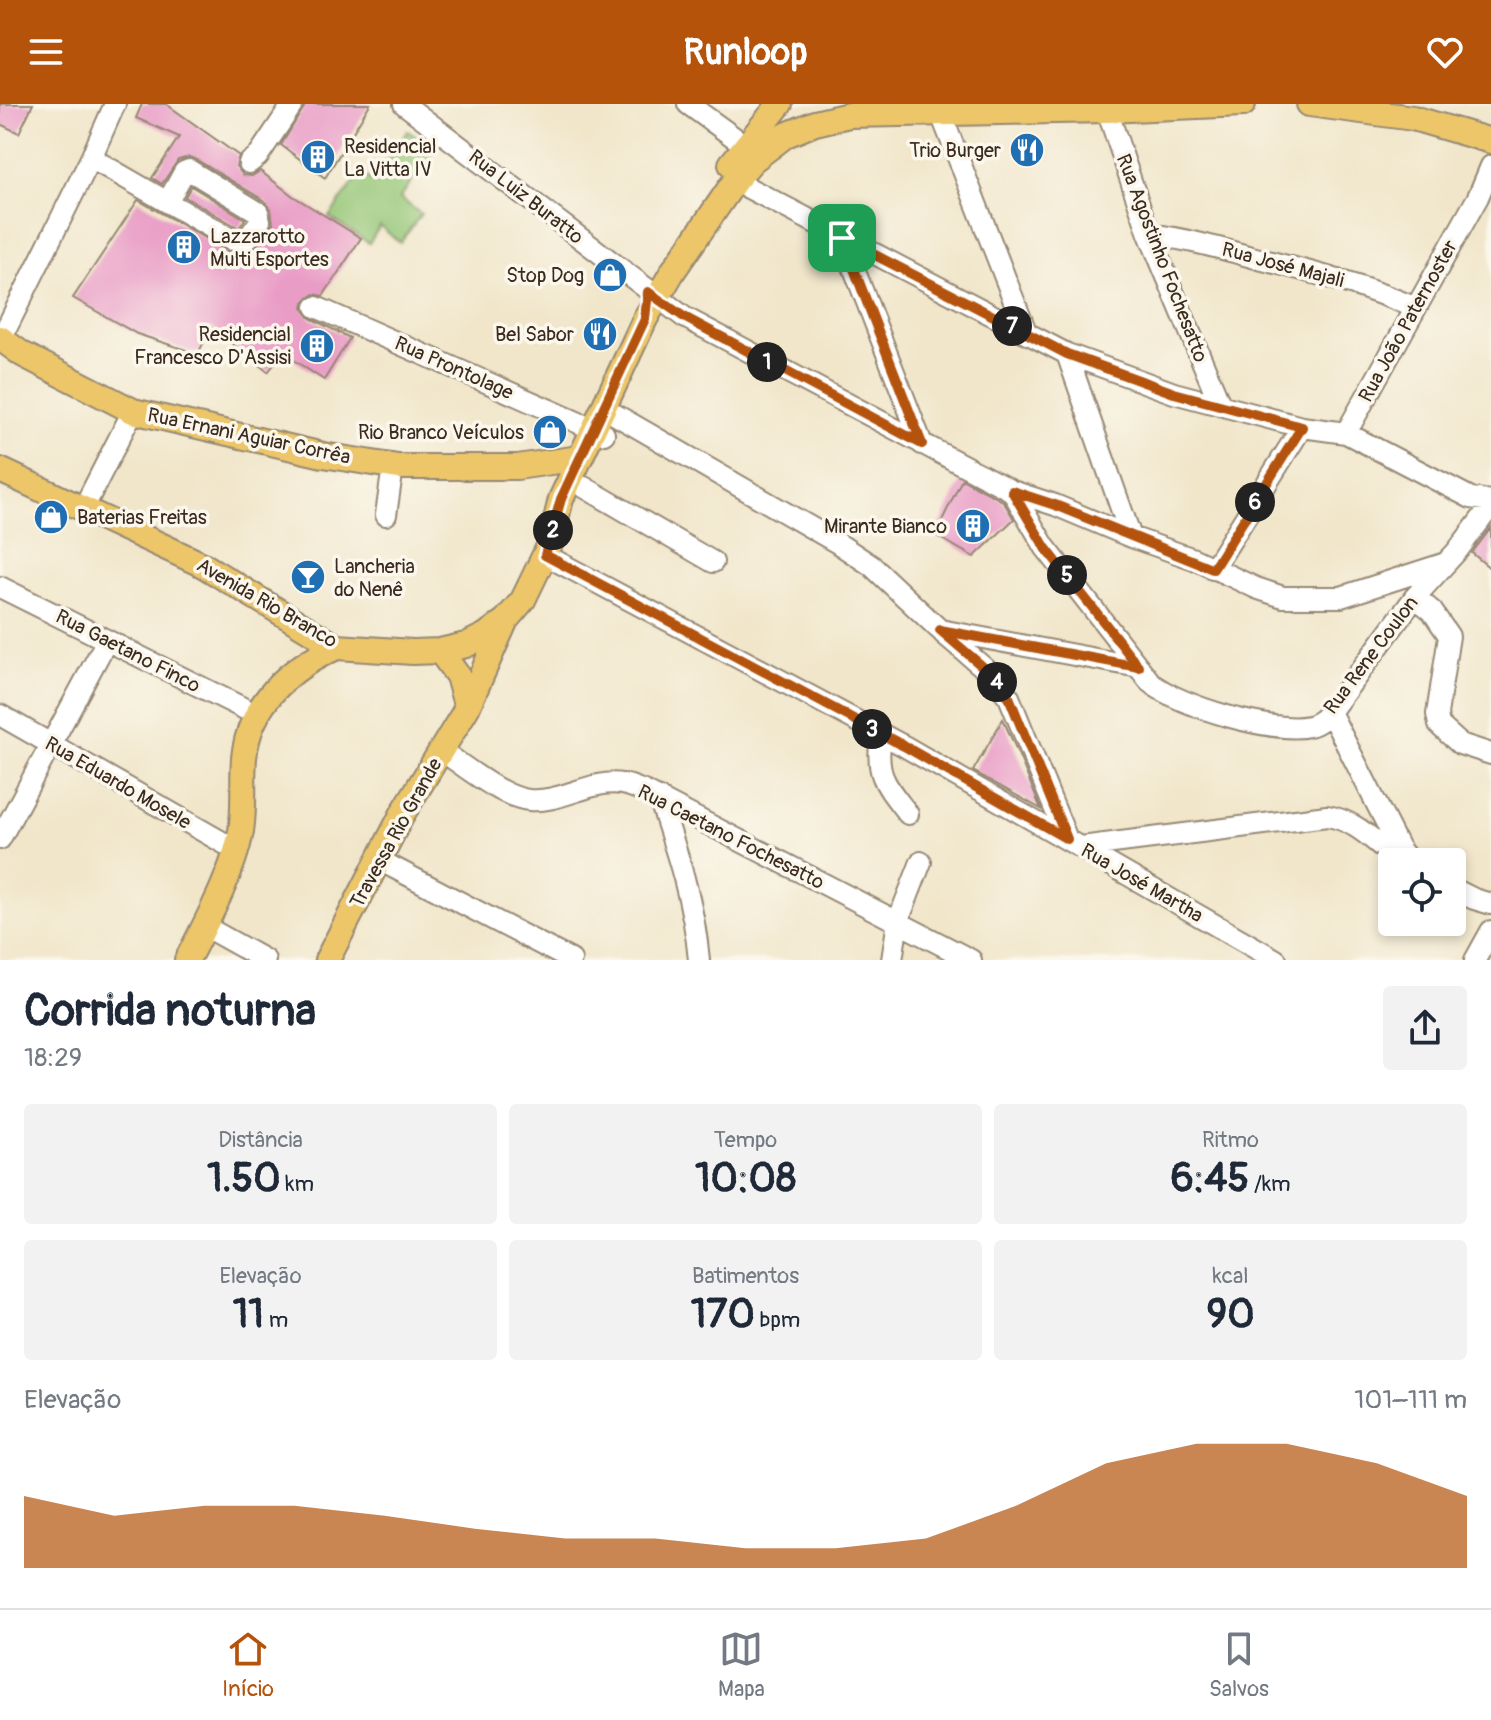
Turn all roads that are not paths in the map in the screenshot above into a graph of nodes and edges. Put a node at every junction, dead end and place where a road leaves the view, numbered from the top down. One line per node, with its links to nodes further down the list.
1 (293, 104): 17 (street)
2 (404, 104): 23 (street, Rua Luiz Buratto)
3 (688, 104): 15 (street)
4 (780, 104): 15 (main road, Avenida Rio Branco)
5 (819, 104): 13 (main road)
6 (1243, 104): 8 (main road, Avenida Rio Branco)
7 (1309, 104): 10 (main road)
8 (1170, 105): 11 (main road, Avenida Rio Branco)
9 (114, 107): 16 (street)
10 (1370, 108): 14 (main road)
11 (1107, 110): 12 (main road, Avenida Rio Branco); 21 (street, Rua Agostinho Fochesatto)
12 (941, 114): 13 (main road, Avenida Rio Branco); 26 (street)
13 (849, 115): 19 (main road, Avenida Rio Branco)
14 (1491, 141)
15 (746, 146): 23 (main road, Avenida Rio Branco)
16 (91, 158): 20 (street); 27 (street)
17 (249, 163)
18 (1491, 166): 25 (street, Rua João Paternoster)
19 (735, 181): 22 (street); 23 (main road, Avenida Rio Branco)
20 (168, 201)
21 (1149, 234): 25 (street, Rua José Majali); 29 (street, Rua Agostinho Fochesatto)
22 (842, 238): 26 (street); 34 (street)
23 (650, 304): 31 (main road, Avenida Rio Branco); 34 (street, Rua Luiz Buratto)
24 (316, 307): 31 (street, Rua Prontolage)
25 (1414, 307): 33 (street, Rua João Paternoster)
26 (1027, 334): 28 (street)
27 (1, 340): 30 (main road, Rua Ernani Aguiar Corrêa)
28 (1067, 354): 29 (street); 45 (street)
29 (1220, 404): 32 (street)
30 (133, 411): 36 (main road, Rua Ernani Aguiar Corrêa); 43 (street)
31 (605, 414): 35 (main road, Avenida Rio Branco); 39 (main road, Avenida Rio Branco); 53 (street, Rua Prontolage)
32 (1302, 427): 33 (street); 49 (street)
33 (1346, 433): 42 (street)
34 (922, 444): 40 (street, Rua Luiz Buratto)
35 (579, 458): 37 (main road, Rua Ernani Aguiar Corrêa); 41 (main road, Avenida Rio Branco)
36 (393, 466): 37 (main road, Rua Ernani Aguiar Corrêa); 44 (street)
37 (517, 467): 41 (main road)
38 (0, 470): 43 (main road, Avenida Rio Branco)
39 (584, 487): 46 (main road, Avenida Rio Branco); 47 (street)
40 (1012, 491): 45 (street, Rua Luiz Buratto); 57 (street, Rua Rene Coulon)
41 (561, 499): 46 (main road, Avenida Rio Branco)
42 (1491, 504): 48 (street, Rua Luiz Buratto)
43 (83, 509): 55 (main road, Avenida Rio Branco)
44 (386, 515)
45 (1131, 537): 49 (street, Rua Luiz Buratto)
46 (551, 544): 52 (main road, Avenida Rio Branco); 62 (street, Rua José Martha)
47 (713, 562)
48 (1443, 564): 49 (street, Rua Luiz Buratto); 51 (street, Rua Rene Coulon)
49 (1213, 569)
50 (0, 587): 54 (street, Rua Gaetano Finco)
51 (1415, 597): 59 (street, Rua Rene Coulon); 65 (street)
52 (506, 620): 56 (main road, Avenida Rio Branco); 58 (main road, Travessa Rio Grande)
53 (940, 630): 57 (street); 69 (street, Rua Prontolage)
54 (106, 642): 61 (street, Rua Gaetano Finco); 63 (street)
55 (337, 647): 56 (main road, Avenida Rio Branco); 61 (main road)
56 (440, 651): 58 (main road)
57 (1139, 667): 59 (street, Rua Rene Coulon)
58 (467, 708): 64 (main road, Travessa Rio Grande)
59 (1330, 712): 71 (street)
60 (0, 715): 63 (street, Rua Eduardo Mosele)
61 (257, 715): 72 (main road)
62 (881, 734): 67 (street); 69 (street, Rua José Martha)
63 (51, 744): 68 (street); 72 (street, Rua Eduardo Mosele)
64 (442, 751): 66 (street, Rua Caetano Fochesatto); 73 (main road, Travessa Rio Grande)
65 (1491, 754)
66 (659, 798): 77 (street, Rua Caetano Fochesatto); 84 (street)
67 (908, 814)
68 (0, 839)
69 (1074, 843): 70 (street); 87 (street, Rua José Martha)
70 (1385, 848)
71 (1399, 848)
72 (236, 850): 78 (main road)
73 (379, 860): 82 (main road, Travessa Rio Grande); 83 (street)
74 (921, 862): 77 (street)
75 (1466, 895): 76 (street)
76 (1491, 904)
77 (898, 921): 85 (street); 86 (street, Rua Caetano Fochesatto)
78 (204, 926): 80 (main road); 81 (street)
79 (1491, 931): 88 (street)
80 (187, 960)
81 (265, 960)
82 (327, 960)
83 (571, 960)
84 (699, 960)
85 (892, 960)
86 (971, 960)
87 (1276, 960)
88 (1475, 960)

